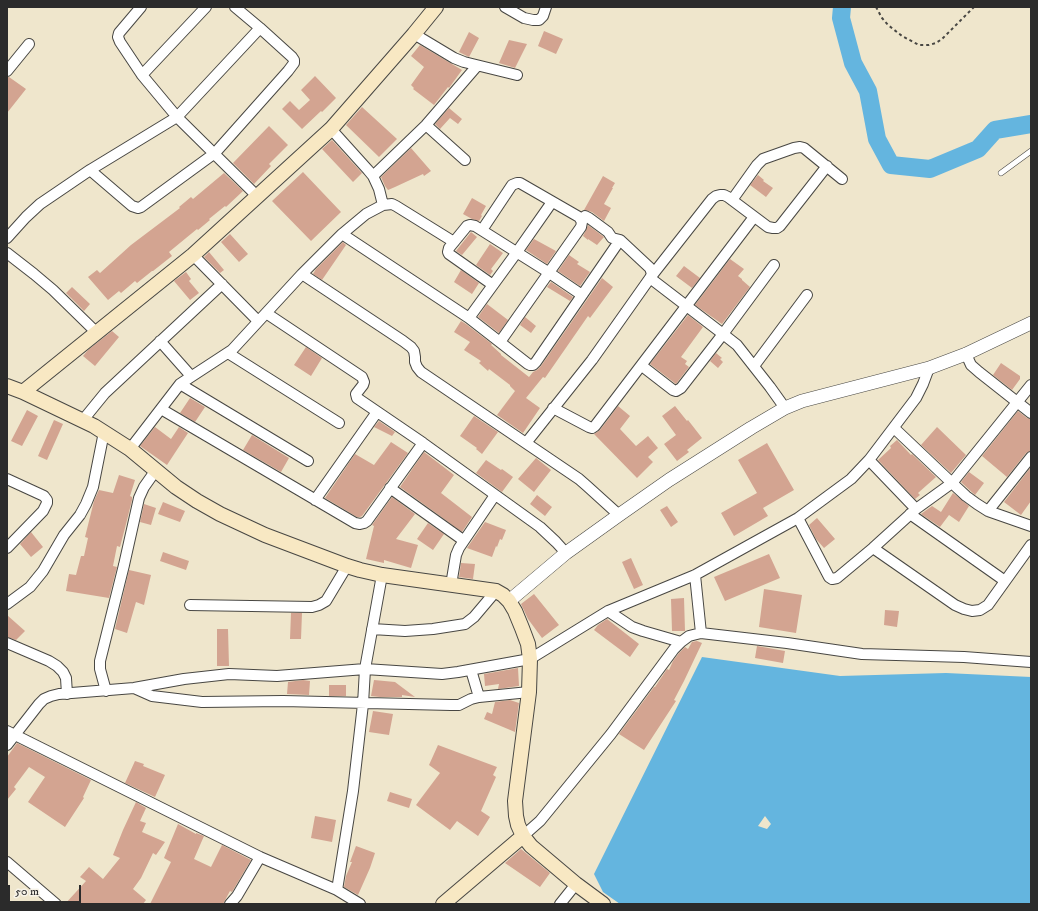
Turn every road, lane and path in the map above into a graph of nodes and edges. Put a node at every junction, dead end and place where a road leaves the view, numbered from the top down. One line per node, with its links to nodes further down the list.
1 (141, 7): 14 (street)
2 (206, 7): 14 (street)
3 (235, 7): 9 (street)
4 (436, 7): 10 (main road)
5 (505, 7): 6 (street)
6 (546, 7)
7 (876, 7): 8 (path)
8 (974, 7)
9 (260, 28): 16 (street); 20 (street)
10 (414, 34): 12 (street); 18 (main road)
11 (29, 44): 13 (street)
12 (478, 66): 15 (street); 17 (street)
13 (7, 71)
14 (142, 75): 16 (street)
15 (517, 75)
16 (177, 117): 20 (street); 23 (street)
17 (426, 125): 21 (street); 25 (street)
18 (331, 130): 25 (street); 27 (main road)
19 (1031, 151): 24 (lane)
20 (215, 153): 23 (street); 27 (street)
21 (465, 160)
22 (827, 166): 26 (street); 29 (street); 32 (street)
23 (90, 170): 35 (street)
24 (1001, 173)
25 (373, 176): 28 (street)
26 (842, 179)
27 (257, 196): 40 (main road)
28 (381, 197): 34 (street); 37 (street)
29 (732, 200): 32 (street); 44 (street)
30 (552, 202): 33 (street); 38 (street); 42 (street)
31 (585, 216): 36 (street)
32 (754, 217): 49 (street)
33 (482, 230): 37 (street); 38 (street)
34 (342, 234): 43 (street); 51 (street)
35 (7, 238)
36 (620, 240): 44 (street); 47 (street)
37 (454, 242): 46 (street)
38 (517, 252): 42 (street); 46 (street)
39 (7, 253): 54 (street)
40 (193, 255): 45 (street); 54 (main road)
41 (774, 264): 55 (street)
42 (548, 272): 47 (street); 57 (street)
43 (302, 274): 50 (street); 79 (street)
44 (650, 278): 49 (street); 69 (street)
45 (222, 284): 52 (street); 56 (street)
46 (493, 285): 51 (street)
47 (582, 295): 57 (street)
48 (807, 295): 61 (street)
49 (687, 306): 55 (street); 60 (street)
50 (266, 313): 52 (street); 72 (street)
51 (469, 318): 57 (street)
52 (258, 321): 58 (street)
53 (1031, 323): 59 (street)
54 (97, 333): 67 (main road)
55 (723, 334): 60 (street); 61 (street)
56 (160, 341): 63 (street); 74 (street)
57 (500, 342)
58 (228, 353): 63 (street); 75 (street)
59 (966, 354): 62 (street); 68 (street)
60 (642, 366): 69 (street)
61 (754, 366): 70 (street)
62 (929, 368): 70 (street); 76 (street)
63 (191, 376): 64 (street)
64 (180, 384): 71 (street); 83 (street)
65 (1031, 384): 68 (street)
66 (7, 386): 67 (main road)
67 (24, 392): 74 (main road)
68 (1017, 402): 73 (street); 86 (street)
69 (553, 408): 79 (street)
70 (785, 408): 92 (street)
71 (161, 409): 80 (street); 89 (street)
72 (377, 412): 78 (street); 89 (street)
73 (1031, 413)
74 (83, 420): 77 (main road)
75 (339, 423)
76 (894, 428): 82 (street); 86 (street)
77 (104, 432): 80 (main road); 106 (street)
78 (423, 443): 87 (street); 88 (street)
79 (526, 443): 92 (street)
80 (130, 449): 84 (main road)
81 (1031, 457): 90 (street)
82 (870, 460): 91 (street); 93 (street)
83 (308, 461)
84 (156, 470): 100 (main road); 119 (street)
85 (7, 479): 97 (street)
86 (952, 483): 90 (street); 91 (street)
87 (390, 488): 89 (street); 95 (street)
88 (495, 496): 95 (street); 99 (street)
89 (315, 500)
90 (988, 511): 94 (street)
91 (913, 512): 98 (street); 103 (street)
92 (619, 515): 99 (street)
93 (798, 518): 98 (street); 102 (street)
94 (1031, 526)
95 (464, 540): 104 (street)
96 (1031, 545): 103 (street)
97 (7, 548)
98 (873, 548): 103 (street)
99 (566, 553): 107 (street)
100 (347, 566): 101 (main road); 108 (street)
101 (382, 575): 104 (main road); 110 (street)
102 (695, 575): 109 (street); 111 (street)
103 (1005, 580)
104 (451, 585): 105 (main road)
105 (496, 591): 107 (main road); 110 (street)
106 (9, 600)
107 (509, 601): 114 (main road)
108 (190, 606)
109 (608, 612): 112 (street); 114 (street)
110 (372, 629): 116 (street)
111 (701, 633): 112 (street); 115 (street)
112 (681, 642): 126 (street)
113 (7, 643): 121 (street)
114 (530, 659): 117 (street); 120 (main road)
115 (1031, 662)
116 (366, 669): 117 (street); 118 (street); 123 (street)
117 (471, 670): 122 (street)
118 (134, 688): 119 (street); 123 (street)
119 (106, 691): 121 (street)
120 (529, 692): 122 (street); 126 (main road)
121 (67, 694): 124 (street)
122 (479, 697): 123 (street)
123 (363, 704): 130 (street)
124 (11, 732): 125 (street); 127 (street)
125 (7, 745)
126 (523, 836): 129 (main road); 134 (main road)
127 (260, 857): 130 (street); 132 (street)
128 (7, 862): 131 (street)
129 (576, 884): 135 (street); 136 (main road)
130 (337, 890): 133 (street)
131 (56, 904)
132 (230, 904)
133 (360, 904)
134 (443, 904)
135 (560, 904)
136 (603, 904)

